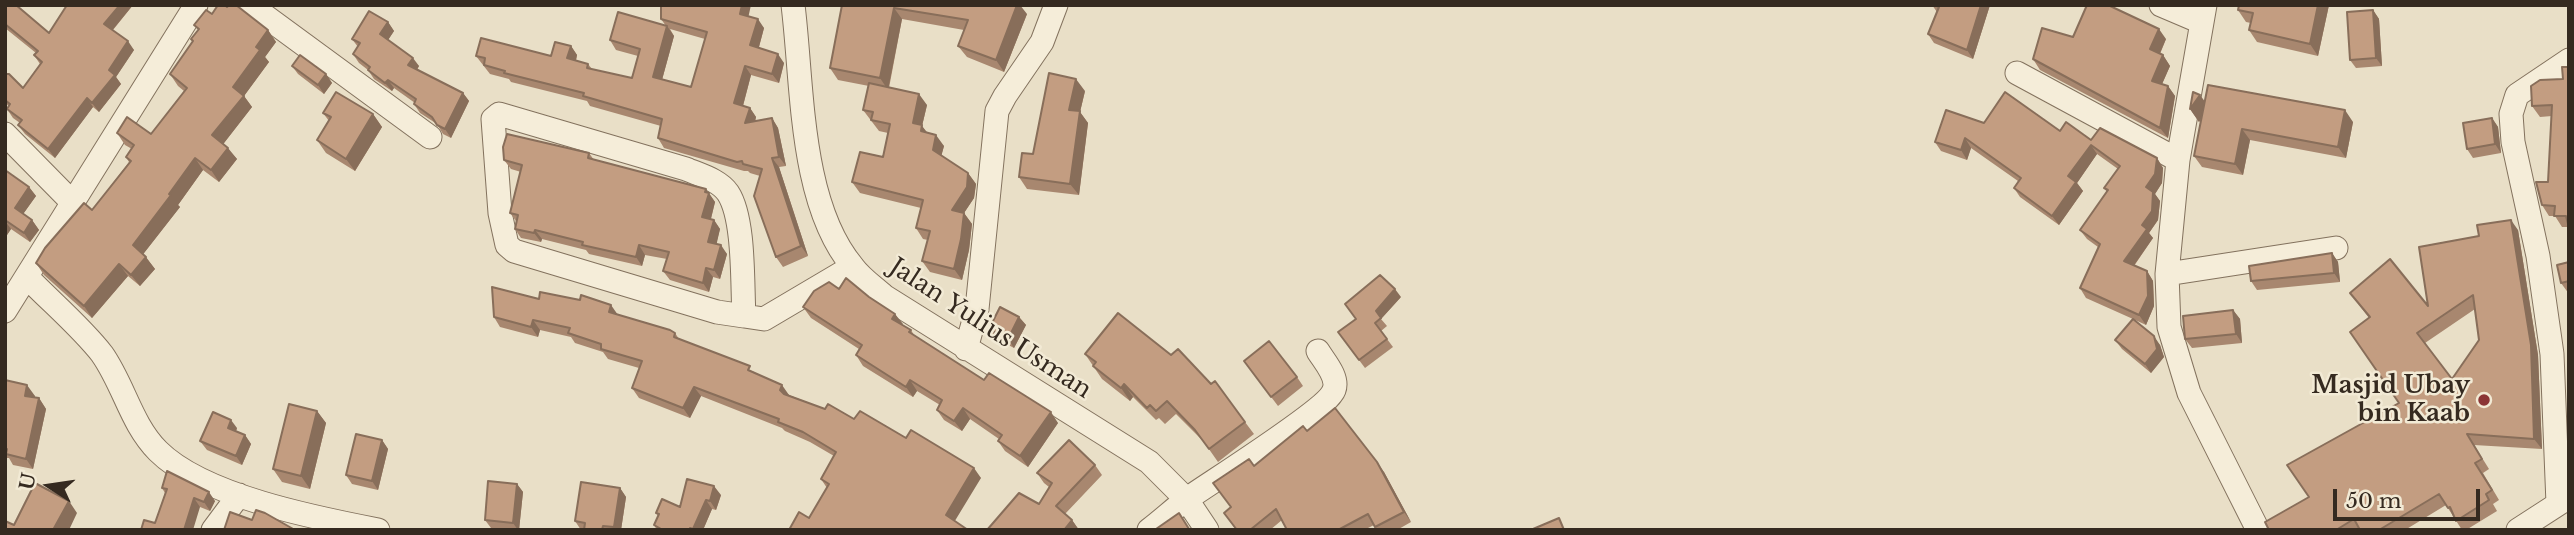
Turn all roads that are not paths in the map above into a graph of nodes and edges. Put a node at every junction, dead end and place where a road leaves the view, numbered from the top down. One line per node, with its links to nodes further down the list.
1 (196, 5): 12 (street)
2 (250, 5): 10 (street)
3 (793, 5): 14 (street, Jalan Yulius Usman)
4 (1056, 5): 19 (street)
5 (2161, 5): 6 (street)
6 (2203, 14): 11 (street)
7 (2569, 60): 23 (street)
8 (2017, 73): 11 (street)
9 (5, 134): 12 (street)
10 (430, 137)
11 (2178, 160): 15 (street)
12 (72, 202): 16 (street)
13 (2336, 248): 15 (street)
14 (852, 267): 18 (street); 19 (street, Jalan Yulius Usman)
15 (2167, 274): 28 (street)
16 (27, 277): 17 (street); 21 (street)
17 (5, 311)
18 (744, 316): 18 (street)
19 (966, 349): 22 (street, Jalan Yulius Usman)
20 (1318, 351): 22 (street)
21 (239, 495): 24 (street); 25 (street)
22 (1186, 499): 26 (street); 27 (street, Jalan Yulius Usman)
23 (2564, 500): 29 (street)
24 (213, 530)
25 (378, 530)
26 (1149, 530)
27 (1207, 530)
28 (2258, 530)
29 (2518, 530)

